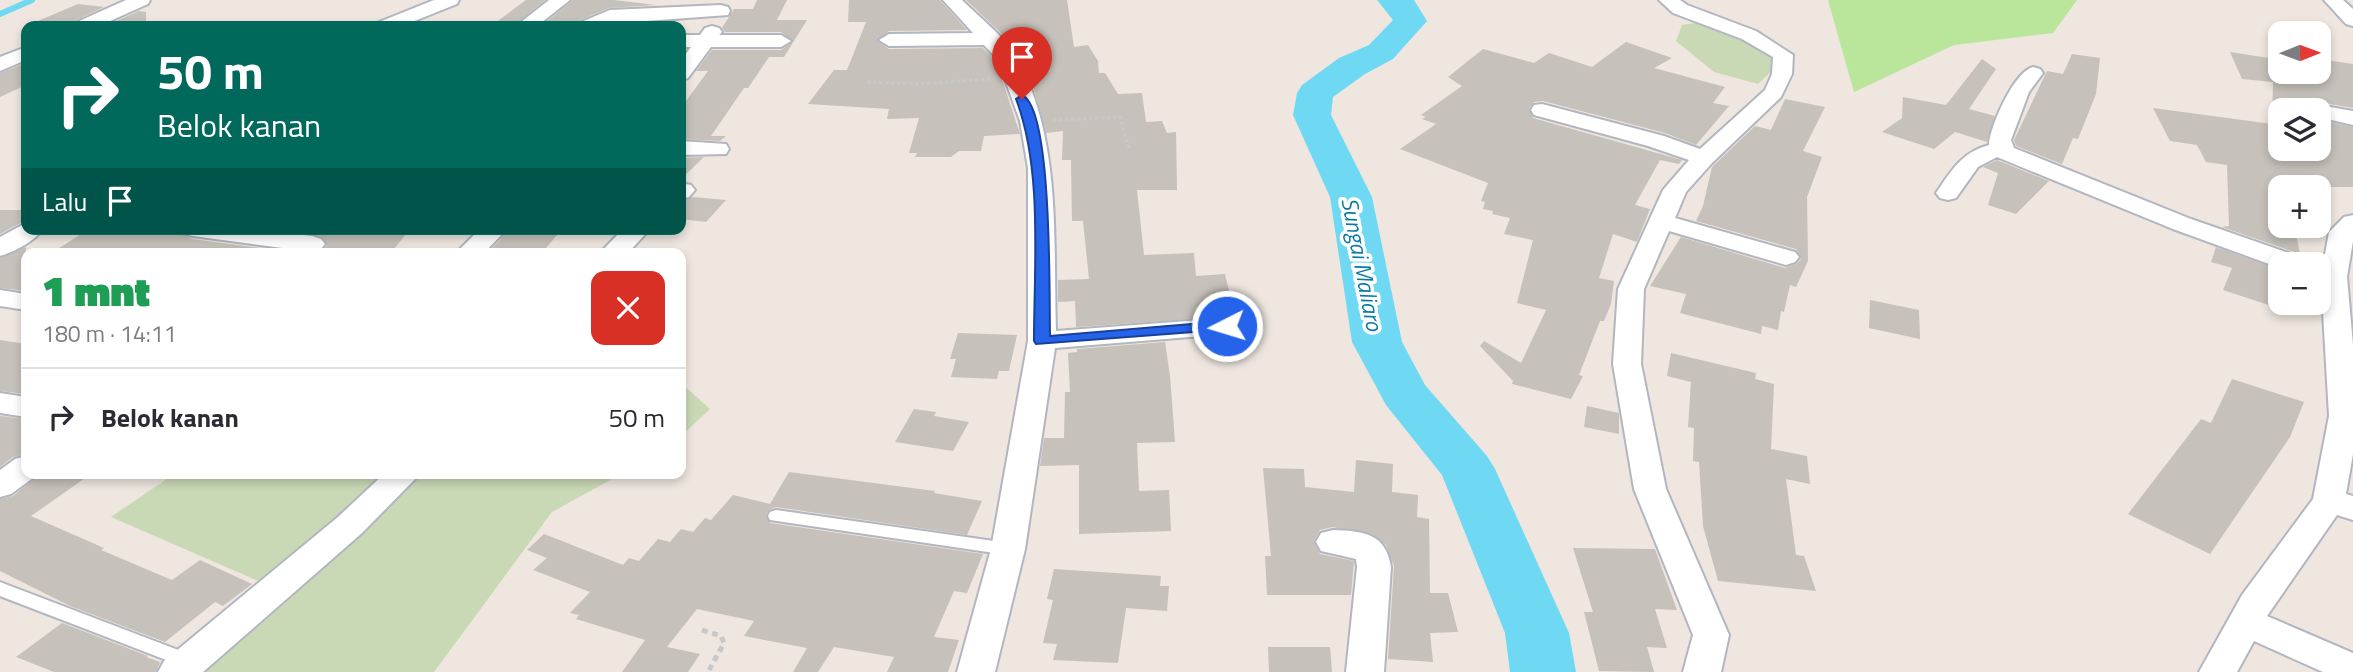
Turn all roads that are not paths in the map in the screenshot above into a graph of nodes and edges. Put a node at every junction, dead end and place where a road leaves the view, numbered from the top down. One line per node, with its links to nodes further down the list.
1 (141, 0): 9 (street)
2 (450, 0): 10 (street)
3 (561, 0): 11 (street)
4 (952, 0): 13 (street)
5 (1668, 0): 28 (street)
6 (2333, 0): 8 (street)
7 (721, 6): 12 (street); 16 (street)
8 (2353, 20)
9 (95, 21)
10 (398, 21)
11 (532, 21)
12 (599, 21)
13 (991, 39): 14 (street); 47 (street)
14 (889, 40)
15 (686, 41): 16 (street)
16 (705, 41): 17 (street); 20 (street)
17 (781, 41)
18 (21, 55): 19 (street)
19 (0, 65)
20 (686, 67)
21 (2032, 73): 27 (street)
22 (1542, 110): 28 (street)
23 (2331, 113): 24 (street)
24 (2353, 118)
25 (686, 148): 26 (street)
26 (718, 149)
27 (2003, 150): 29 (street); 40 (street)
28 (1704, 158): 30 (street)
29 (1948, 193)
30 (1660, 221): 41 (street); 63 (street)
31 (2353, 222): 42 (street)
32 (21, 235): 37 (street)
33 (249, 235): 36 (street)
34 (489, 235): 38 (street)
35 (632, 235): 39 (street)
36 (314, 242)
37 (0, 248)
38 (474, 248)
39 (618, 248)
40 (2268, 254)
41 (1786, 257)
42 (2331, 262)
43 (0, 298): 44 (street)
44 (21, 301)
45 (2331, 314): 53 (street)
46 (1227, 326): 47 (street)
47 (1042, 341): 56 (street)
48 (0, 403): 49 (street)
49 (21, 406)
50 (21, 471): 52 (street)
51 (399, 479): 59 (street)
52 (0, 486)
53 (2341, 504): 58 (street)
54 (776, 516): 56 (lane)
55 (1334, 542): 62 (street)
56 (1008, 549): 61 (street)
57 (0, 589): 59 (lane)
58 (2246, 622): 60 (street); 64 (street)
59 (183, 667)
60 (2353, 669)
61 (976, 672)
62 (1365, 672)
63 (1702, 672)
64 (2218, 672)

